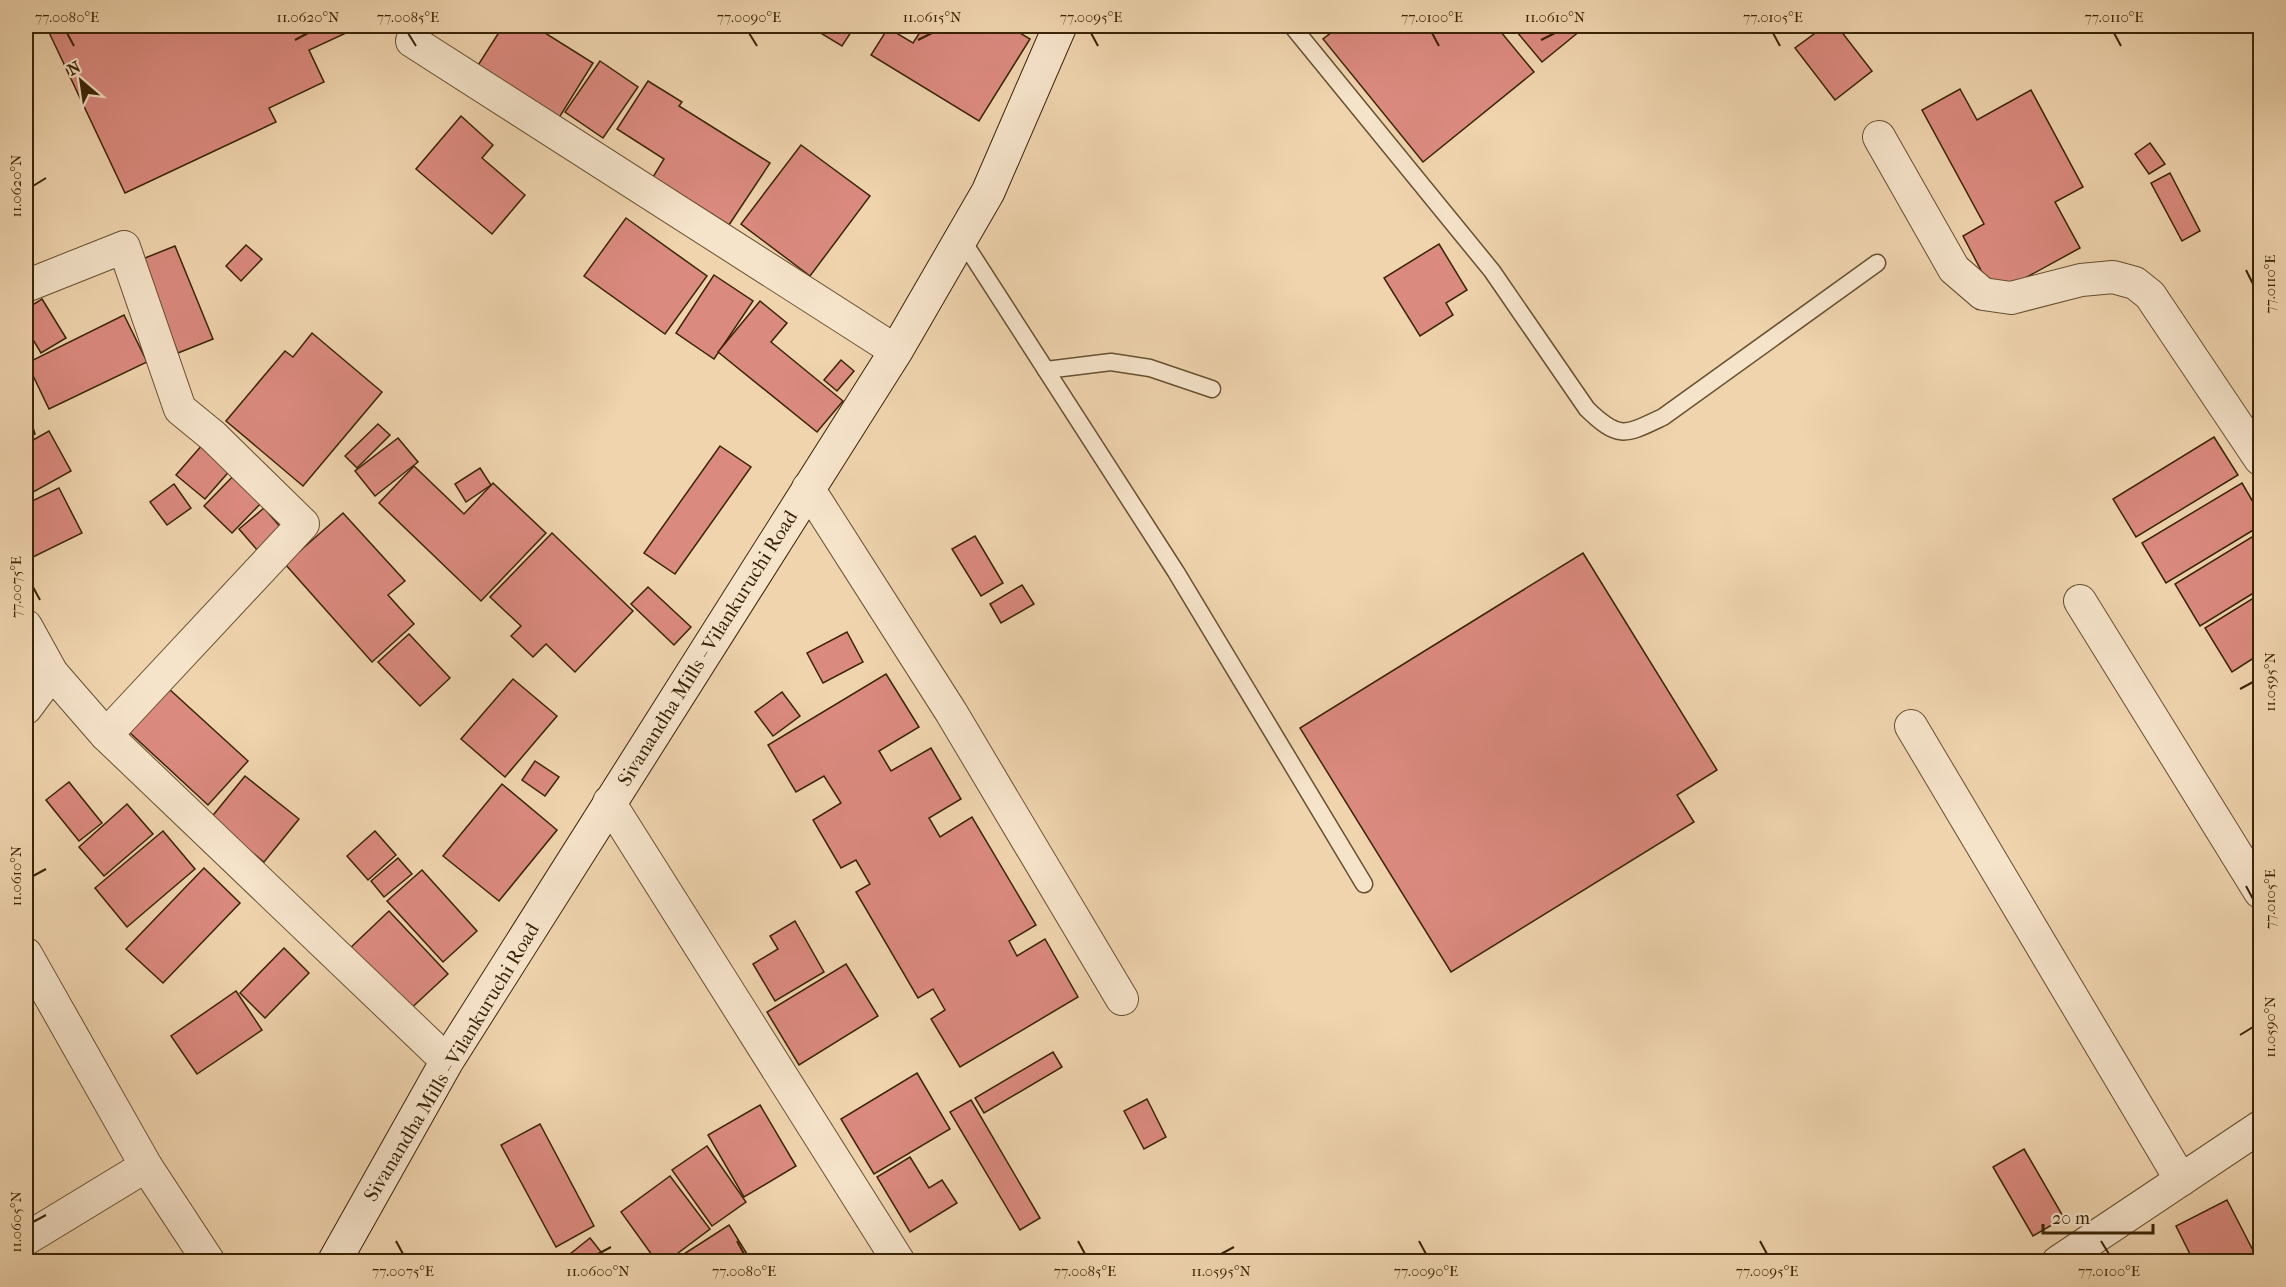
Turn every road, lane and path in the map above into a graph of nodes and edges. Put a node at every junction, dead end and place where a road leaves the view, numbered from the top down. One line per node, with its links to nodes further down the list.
1 (1060, 26): 5 (main road, Sivanandha Mills - Vilankuruchi Road)
2 (1292, 26): 6 (lane)
3 (412, 41): 8 (street)
4 (1879, 136): 11 (street)
5 (961, 238): 8 (main road, Sivanandha Mills - Vilankuruchi Road); 9 (lane)
6 (1877, 262)
7 (26, 286): 18 (street)
8 (896, 351): 12 (main road, Sivanandha Mills - Vilankuruchi Road)
9 (1046, 370): 10 (lane); 20 (lane)
10 (1212, 389)
11 (2260, 459)
12 (808, 488): 19 (main road, Sivanandha Mills - Vilankuruchi Road); 23 (street)
13 (2080, 601): 21 (street)
14 (26, 626): 15 (street)
15 (52, 673): 16 (street); 18 (street)
16 (26, 708)
17 (1911, 726): 27 (street)
18 (106, 735): 24 (street)
19 (609, 802): 24 (main road, Sivanandha Mills - Vilankuruchi Road); 31 (street)
20 (1364, 884)
21 (2260, 892)
22 (26, 954): 26 (street)
23 (1122, 999)
24 (447, 1061): 29 (main road, Sivanandha Mills - Vilankuruchi Road)
25 (2260, 1127): 27 (street)
26 (146, 1166): 28 (street); 30 (street)
27 (2181, 1180): 32 (street)
28 (26, 1239)
29 (337, 1260)
30 (209, 1262)
31 (899, 1262)
32 (2058, 1262)

